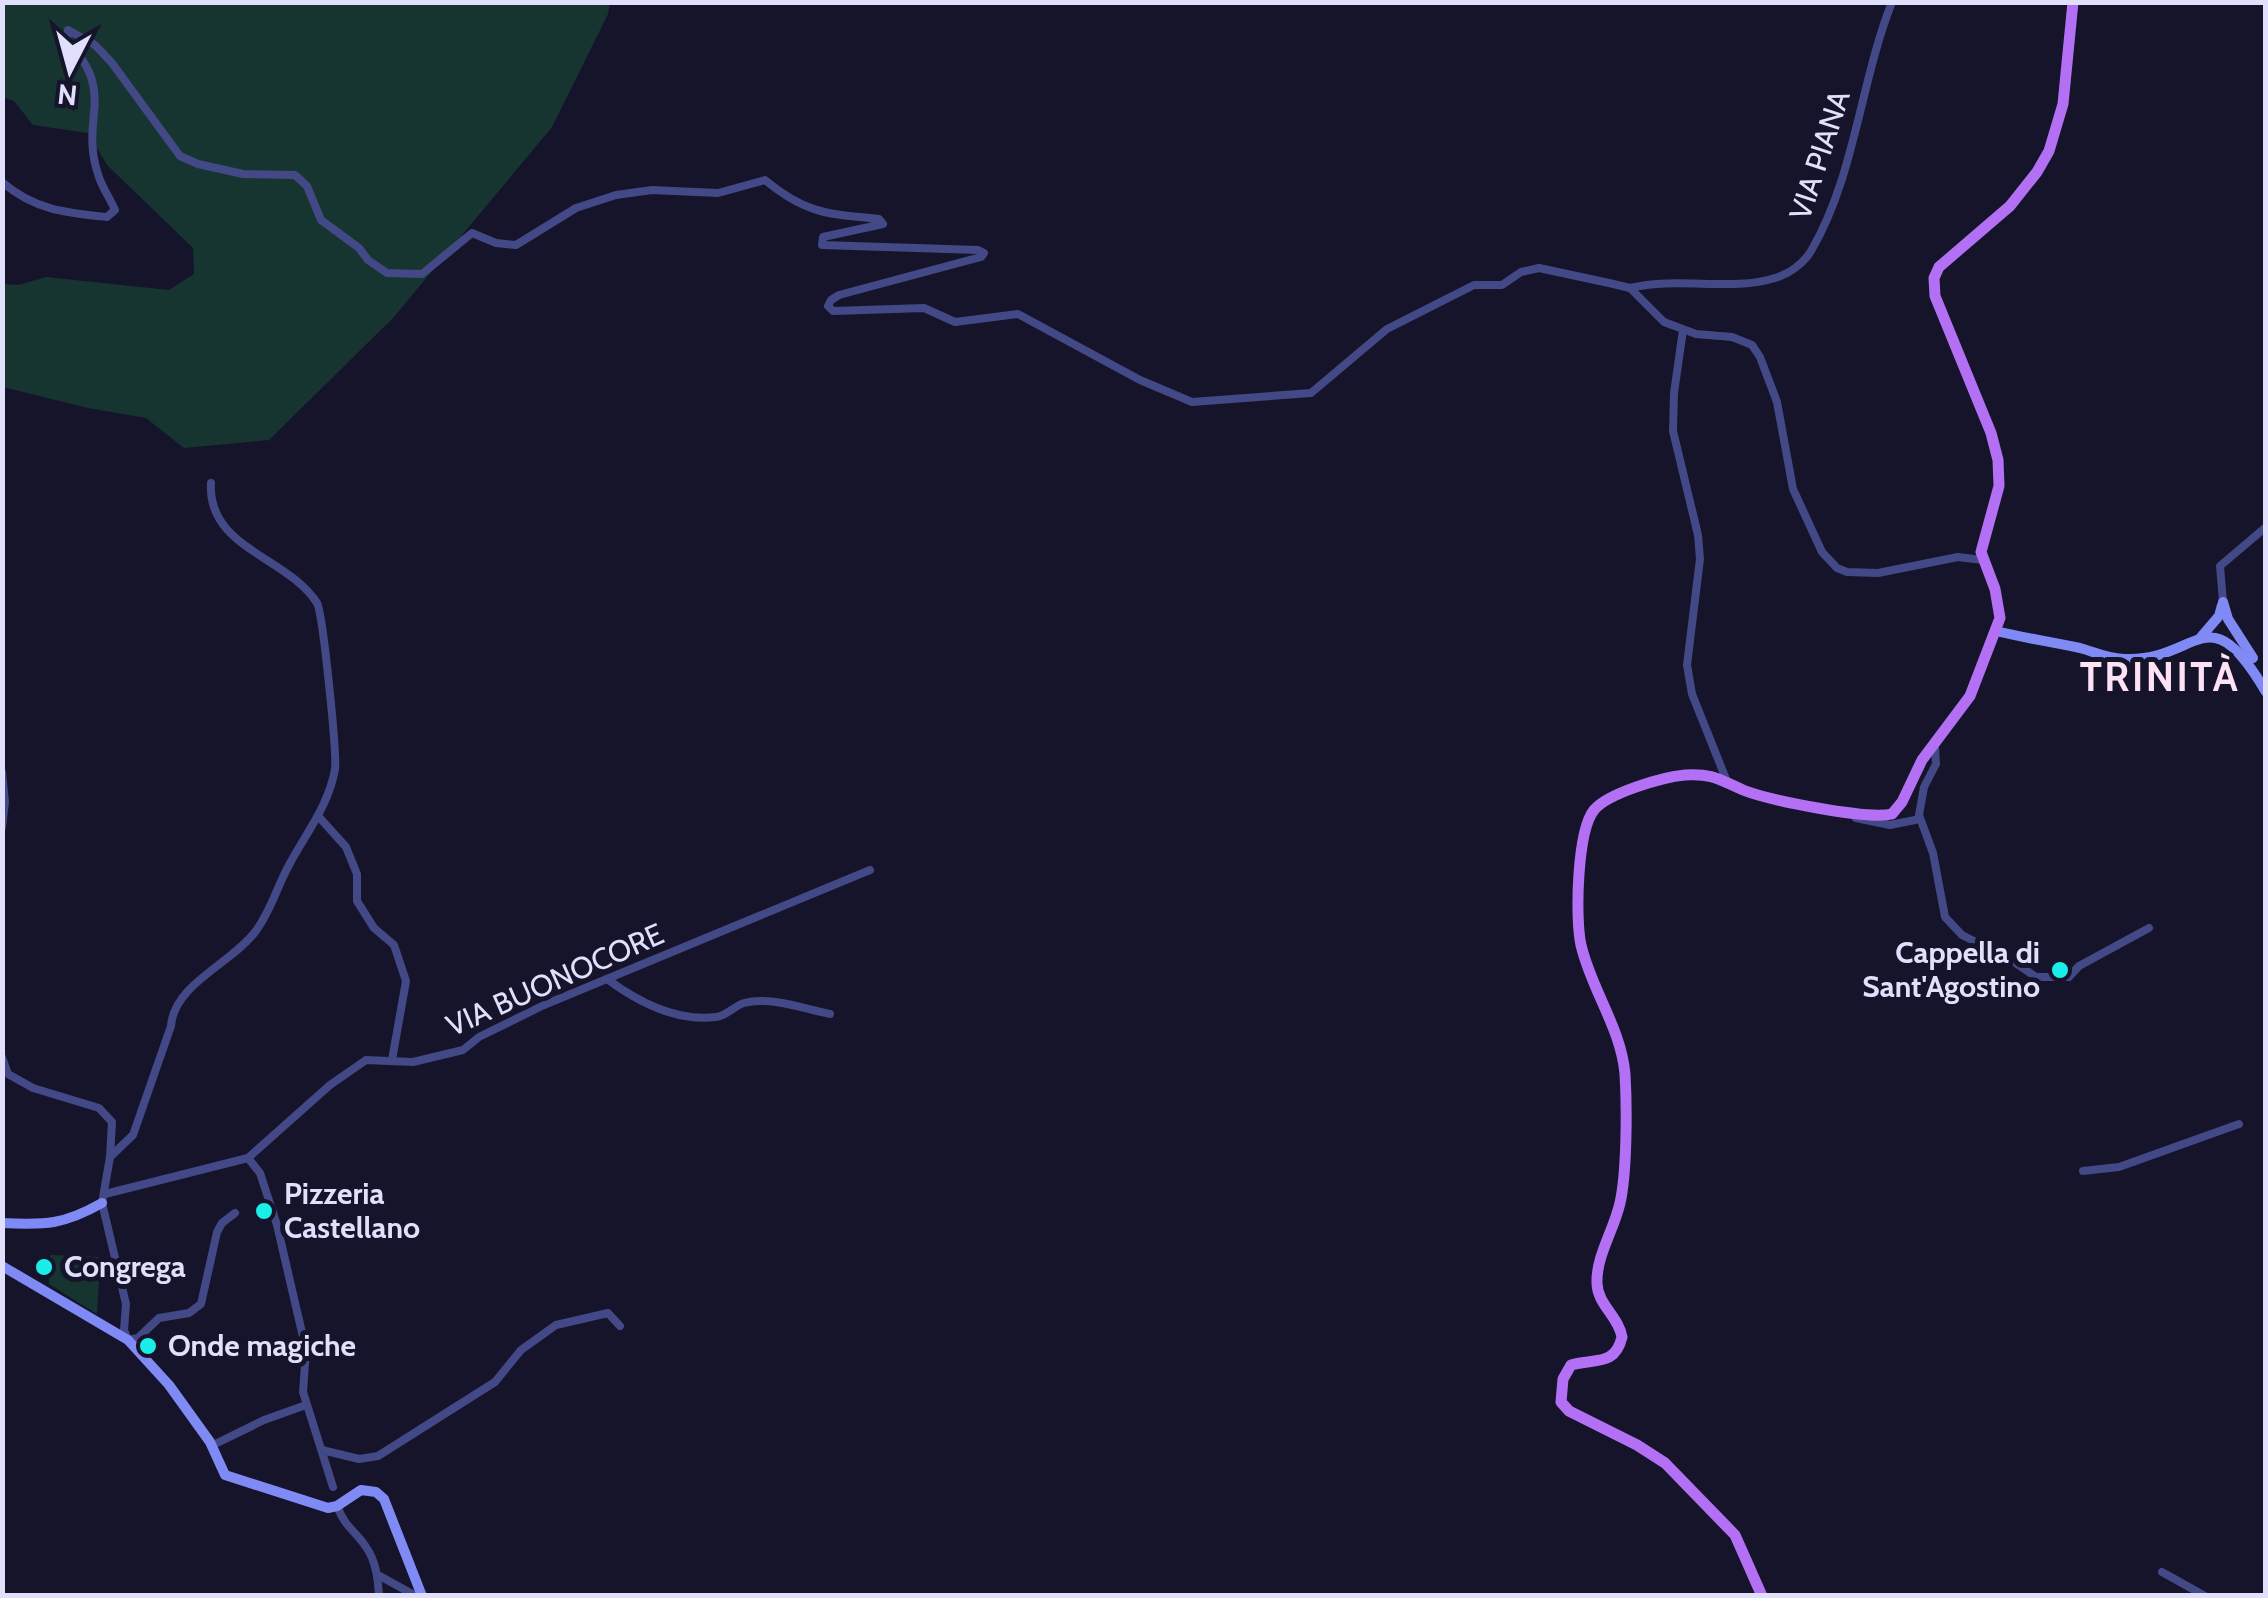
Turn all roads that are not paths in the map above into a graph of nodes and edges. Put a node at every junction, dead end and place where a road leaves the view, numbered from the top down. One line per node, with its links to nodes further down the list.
1 (1892, 2): 4 (street, VIA PIANA)
2 (2073, 2): 8 (main road)
3 (2, 182): 4 (street)
4 (1630, 288): 5 (street)
5 (1683, 330): 8 (street); 17 (street)
6 (211, 483): 19 (street)
7 (2266, 528): 9 (street)
8 (1982, 560): 11 (main road)
9 (2223, 602): 10 (street); 12 (street)
10 (2228, 619): 13 (street); 14 (street)
11 (1996, 631): 12 (street); 15 (main road)
12 (2202, 637): 13 (street)
13 (2216, 639): 14 (street)
14 (2266, 691)
15 (1934, 747): 18 (main road); 20 (street)
16 (2, 772): 21 (street)
17 (1726, 780): 18 (main road); 47 (main road)
18 (1844, 811): 20 (street)
19 (319, 817): 27 (street); 29 (street)
20 (1920, 819): 23 (street)
21 (2, 827)
22 (870, 870): 24 (street, VIA BUONOCORE)
23 (2149, 928)
24 (607, 978): 25 (street); 27 (street, VIA BUONOCORE)
25 (830, 1014)
26 (2, 1056): 29 (street)
27 (392, 1060): 30 (street, VIA BUONOCORE)
28 (2239, 1124): 31 (street)
29 (110, 1158): 32 (street)
30 (248, 1158): 32 (street, VIA BUONOCORE); 38 (street)
31 (2083, 1172)
32 (104, 1199): 34 (street); 37 (street)
33 (235, 1213): 37 (street)
34 (2, 1224)
35 (2, 1266): 37 (street)
36 (620, 1326): 40 (street)
37 (128, 1340): 39 (street)
38 (306, 1405): 39 (street); 40 (street)
39 (211, 1446): 42 (street)
40 (322, 1450): 41 (street)
41 (333, 1486)
42 (337, 1506): 44 (street); 46 (street)
43 (2162, 1572): 48 (street)
44 (378, 1575): 45 (street); 46 (street)
45 (379, 1596)
46 (419, 1596)
47 (1762, 1596)
48 (2205, 1596)

